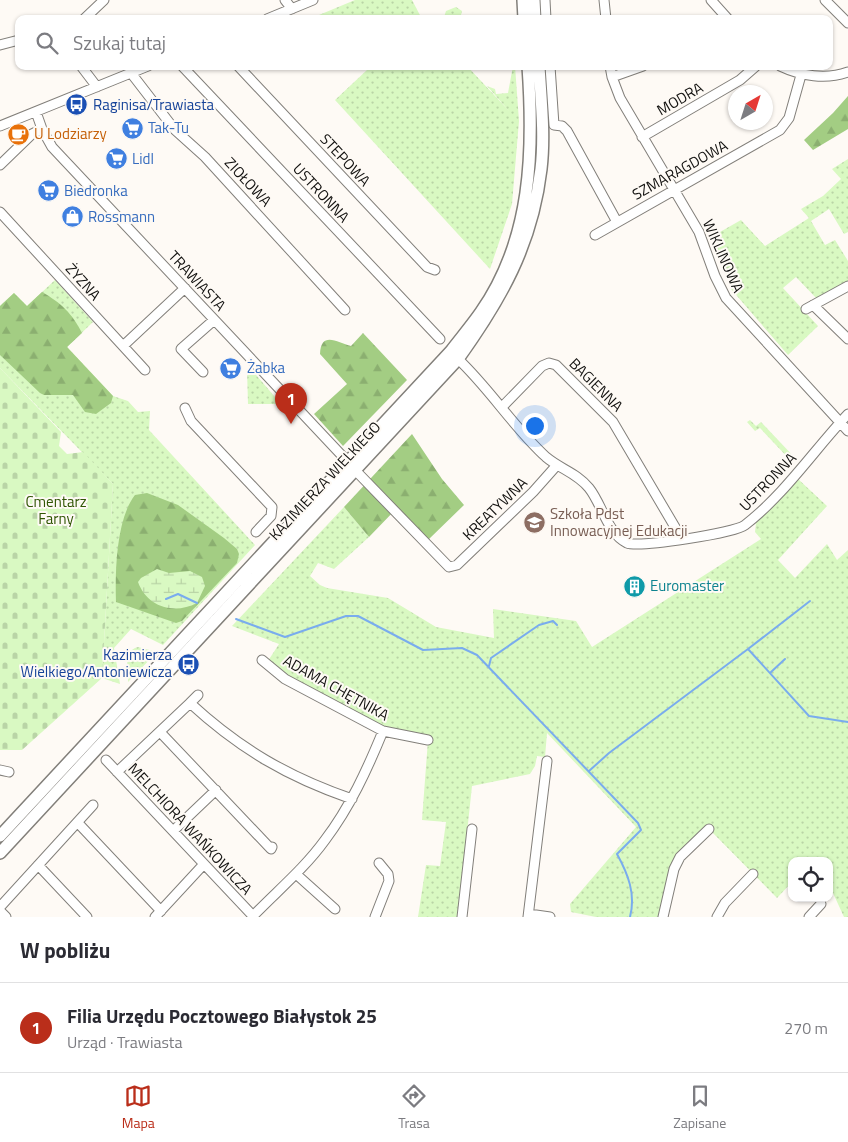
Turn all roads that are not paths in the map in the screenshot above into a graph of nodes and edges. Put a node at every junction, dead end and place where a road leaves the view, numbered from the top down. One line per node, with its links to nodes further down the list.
1 (104, 0): 11 (street)
2 (285, 0): 10 (street)
3 (313, 0): 10 (street)
4 (523, 0): 13 (main road)
5 (534, 0): 14 (main road)
6 (545, 0): 15 (street)
7 (604, 0): 16 (street)
8 (711, 0): 17 (street)
9 (826, 0): 18 (street)
10 (292, 9): 12 (street)
11 (88, 15)
12 (277, 15)
13 (524, 15)
14 (536, 15)
15 (546, 15)
16 (606, 15)
17 (721, 15)
18 (848, 23)
19 (15, 41): 20 (street)
20 (0, 46)
21 (84, 70): 36 (street)
22 (138, 70): 33 (street)
23 (186, 70): 51 (street, USTRONNA)
24 (242, 70): 46 (street, STEPOWA)
25 (528, 70): 63 (main road, KAZIMIERZA WIELKIEGO)
26 (539, 70): 54 (main road, KAZIMIERZA WIELKIEGO)
27 (550, 70): 44 (street)
28 (611, 70): 35 (street, WIKLINOWA)
29 (632, 70): 35 (street)
30 (751, 70): 40 (street, MODRA)
31 (790, 70): 34 (street)
32 (848, 72): 34 (street)
33 (131, 73): 36 (street); 49 (street, ZIOŁOWA)
34 (802, 75): 42 (street, SZMARAGDOWA)
35 (612, 77): 40 (street, WIKLINOWA)
36 (97, 87): 37 (street)
37 (36, 112): 38 (street); 39 (street, TRAWIASTA)
38 (0, 126)
39 (42, 129): 41 (street); 48 (street, TRAWIASTA)
40 (642, 137): 42 (street, WIKLINOWA)
41 (0, 165)
42 (673, 189): 44 (street, SZMARAGDOWA); 60 (street, WIKLINOWA)
43 (0, 212): 53 (street, ŻYZNA)
44 (617, 222): 45 (street, SZMARAGDOWA)
45 (595, 235)
46 (434, 270)
47 (848, 286): 52 (street)
48 (185, 288): 50 (street, TRAWIASTA); 53 (street)
49 (345, 310)
50 (214, 320): 56 (street); 63 (street, TRAWIASTA)
51 (440, 339)
52 (848, 339)
53 (123, 346): 55 (street, ŻYZNA)
54 (458, 359): 57 (street, USTRONNA); 63 (main road, KAZIMIERZA WIELKIEGO)
55 (145, 370)
56 (203, 372)
57 (502, 407): 62 (street, USTRONNA); 65 (street, BAGIENNA)
58 (185, 408): 64 (street)
59 (848, 414): 60 (street, USTRONNA)
60 (840, 424): 61 (street, WIKLINOWA); 65 (street, USTRONNA)
61 (848, 431)
62 (557, 465): 65 (street, USTRONNA); 66 (street, KREATYWNA)
63 (352, 466): 66 (street, TRAWIASTA); 68 (main road, KAZIMIERZA WIELKIEGO)
64 (256, 532)
65 (682, 539)
66 (449, 567)
67 (262, 660): 71 (street, ADAMA CHĘTNIKA)
68 (170, 662): 84 (main road, KAZIMIERZA WIELKIEGO); 86 (main road, KAZIMIERZA WIELKIEGO)
69 (198, 695): 70 (street)
70 (190, 703): 72 (street); 78 (street)
71 (383, 731): 73 (street, ADAMA CHĘTNIKA); 78 (street)
72 (160, 732): 76 (street); 77 (street)
73 (428, 740)
74 (106, 760): 76 (street, MELCHIORA WAŃKOWICZA)
75 (547, 761): 97 (street)
76 (117, 772): 83 (street, MELCHIORA WAŃKOWICZA)
77 (216, 790): 83 (street); 85 (street)
78 (352, 799): 90 (street)
79 (94, 805): 80 (street)
80 (78, 823): 89 (street); 96 (street)
81 (472, 829): 102 (street)
82 (709, 829): 104 (street)
83 (172, 831): 88 (street, MELCHIORA WAŃKOWICZA)
84 (0, 836)
85 (272, 847)
86 (0, 852)
87 (379, 863): 101 (street)
88 (204, 864): 96 (street); 100 (street, MELCHIORA WAŃKOWICZA)
89 (38, 866): 93 (street); 99 (street)
90 (296, 874): 94 (street); 100 (street)
91 (753, 874): 105 (street)
92 (822, 904): 106 (street)
93 (0, 907)
94 (335, 909)
95 (0, 911): 98 (street)
96 (158, 914)
97 (529, 916): 103 (street)
98 (6, 917)
99 (87, 917)
100 (253, 917)
101 (375, 917)
102 (462, 917)
103 (550, 917)
104 (664, 917)
105 (717, 917)
106 (808, 917)

